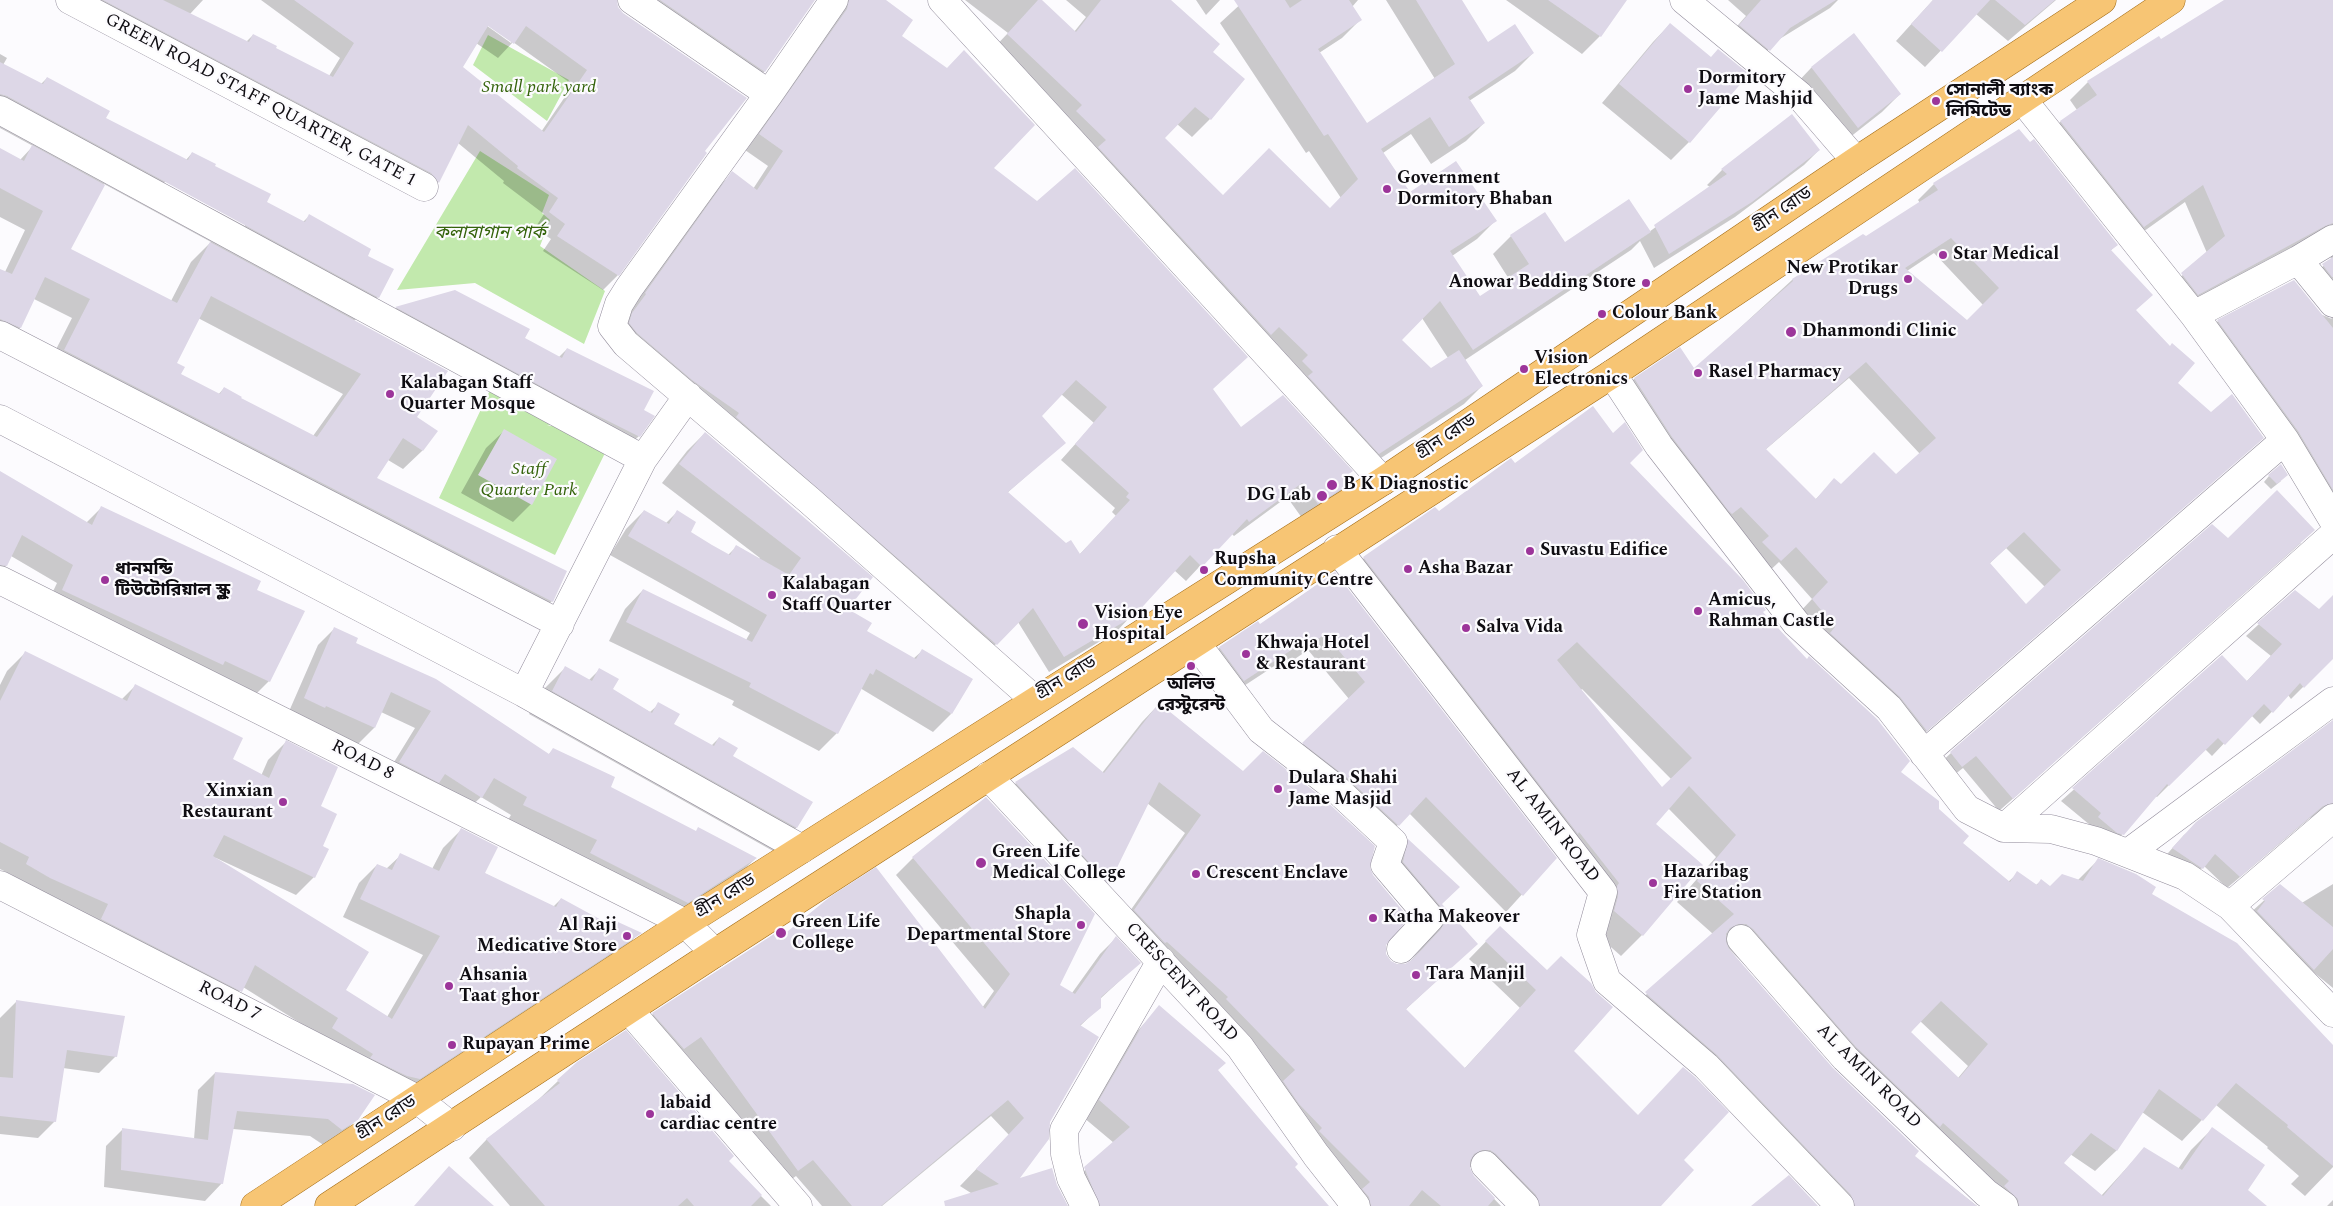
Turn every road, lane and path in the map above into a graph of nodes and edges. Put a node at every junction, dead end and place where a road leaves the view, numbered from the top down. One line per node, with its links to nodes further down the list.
1 (70, 0): 12 (street, GREEN ROAD STAFF QUARTER, GATE 1)
2 (632, 0): 8 (street)
3 (834, 0): 8 (street)
4 (942, 0): 23 (street)
5 (1684, 0): 11 (street)
6 (2102, 0): 11 (main road, গ্রীন রোড)
7 (2171, 0): 9 (main road, গ্রীন রোড)
8 (769, 94): 19 (street)
9 (2022, 99): 16 (street); 18 (main road, গ্রীন রোড)
10 (0, 110): 22 (street)
11 (1856, 162): 23 (main road, গ্রীন রোড)
12 (424, 187)
13 (2333, 239): 14 (street)
14 (2298, 260): 15 (street); 16 (street)
15 (2333, 303)
16 (2194, 315): 21 (street)
17 (0, 335): 28 (street)
18 (1612, 374): 26 (main road, গ্রীন রোড); 33 (street)
19 (688, 396): 22 (street); 31 (street)
20 (0, 419): 30 (street)
21 (2285, 440): 24 (street); 33 (street)
22 (643, 459): 28 (street)
23 (1383, 481): 31 (main road, গ্রীন রোড)
24 (2333, 520)
25 (2333, 535): 36 (street)
26 (1337, 549): 29 (main road, গ্রীন রোড); 57 (street, AL AMIN ROAD)
27 (0, 580): 41 (street, ROAD 8)
28 (560, 624): 30 (street)
29 (1196, 643): 34 (main road, গ্রীন রোড); 43 (street)
30 (524, 693): 37 (street)
31 (1035, 700): 37 (main road, গ্রীন রোড)
32 (2333, 701): 38 (street)
33 (1924, 754): 36 (street)
34 (988, 776): 44 (main road, গ্রীন রোড); 45 (street, CRESCENT ROAD)
35 (2333, 818): 40 (street)
36 (2004, 828): 38 (street)
37 (802, 849): 41 (main road, গ্রীন রোড)
38 (2128, 853): 40 (street)
39 (0, 884): 48 (street, ROAD 7)
40 (2230, 906): 47 (street)
41 (685, 923): 44 (street, ROAD 8); 48 (main road, গ্রীন রোড)
42 (1740, 939): 58 (street, AL AMIN ROAD)
43 (1401, 949)
44 (716, 953): 46 (main road, গ্রীন রোড)
45 (1162, 961): 54 (street); 55 (street, CRESCENT ROAD)
46 (629, 1010): 49 (main road, গ্রীন রোড); 53 (street)
47 (2333, 1013)
48 (418, 1099): 49 (street, ROAD 7); 51 (main road, গ্রীন রোড)
49 (452, 1128): 52 (main road, গ্রীন রোড)
50 (1485, 1165): 56 (street)
51 (255, 1206)
52 (330, 1206)
53 (798, 1206)
54 (1085, 1206)
55 (1356, 1206)
56 (1525, 1206)
57 (1840, 1206)
58 (2004, 1206)

